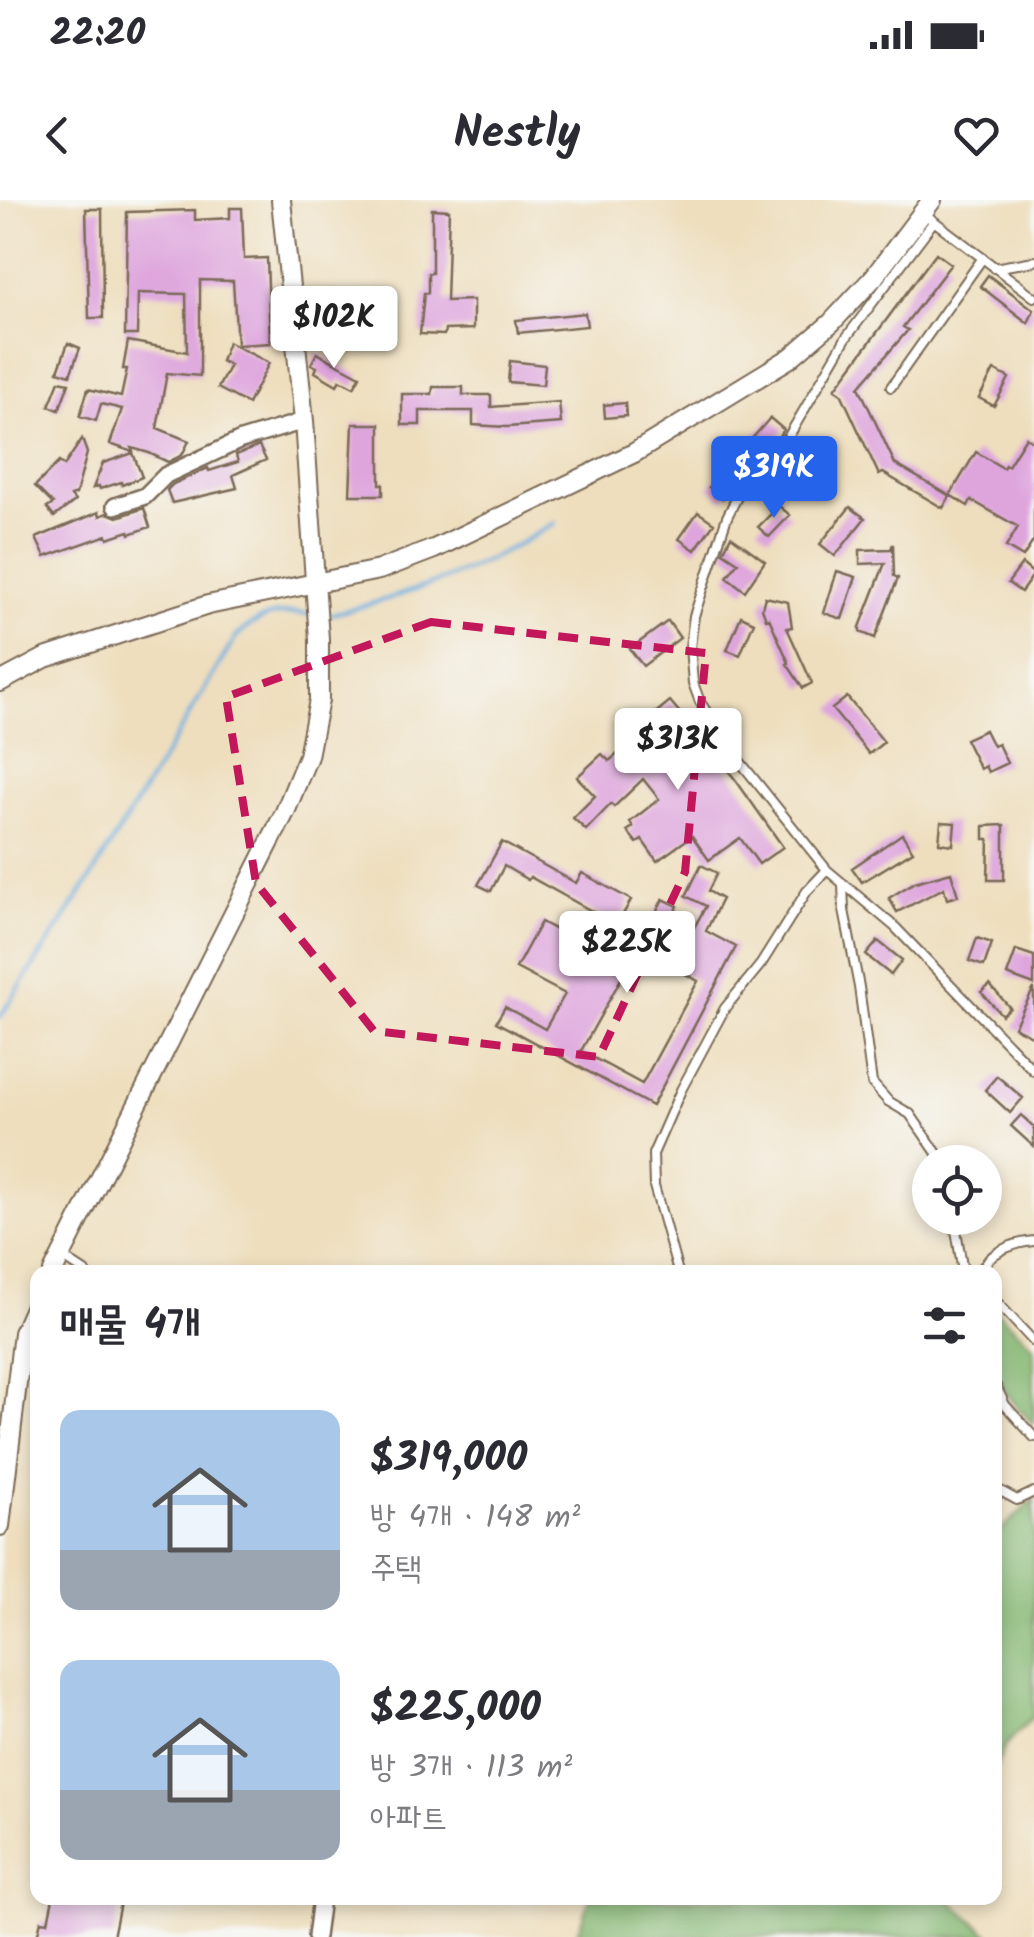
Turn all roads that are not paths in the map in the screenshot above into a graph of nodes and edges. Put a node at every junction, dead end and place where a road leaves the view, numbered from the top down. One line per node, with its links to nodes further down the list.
1 (281, 200): 8 (street)
2 (930, 211): 3 (lane); 10 (street); 12 (lane)
3 (982, 259): 5 (lane); 7 (lane)
4 (1034, 261): 5 (lane)
5 (994, 268): 6 (lane)
6 (1034, 297)
7 (891, 387)
8 (304, 420): 9 (street); 10 (street)
9 (114, 506)
10 (316, 581): 11 (street); 18 (street)
11 (0, 682)
12 (827, 870): 13 (lane); 19 (lane)
13 (843, 884): 14 (lane); 15 (lane)
14 (1034, 1071)
15 (931, 1145)
16 (957, 1235): 20 (lane)
17 (1034, 1241): 21 (lane)
18 (58, 1264)
19 (676, 1265)
20 (962, 1265)
21 (983, 1265)
22 (1002, 1308): 24 (lane)
23 (30, 1317): 29 (street)
24 (1034, 1342)
25 (1002, 1399): 26 (lane)
26 (1034, 1437)
27 (1002, 1492): 28 (lane)
28 (1034, 1492)
29 (0, 1526)
30 (320, 1905): 31 (street)
31 (316, 1937)

